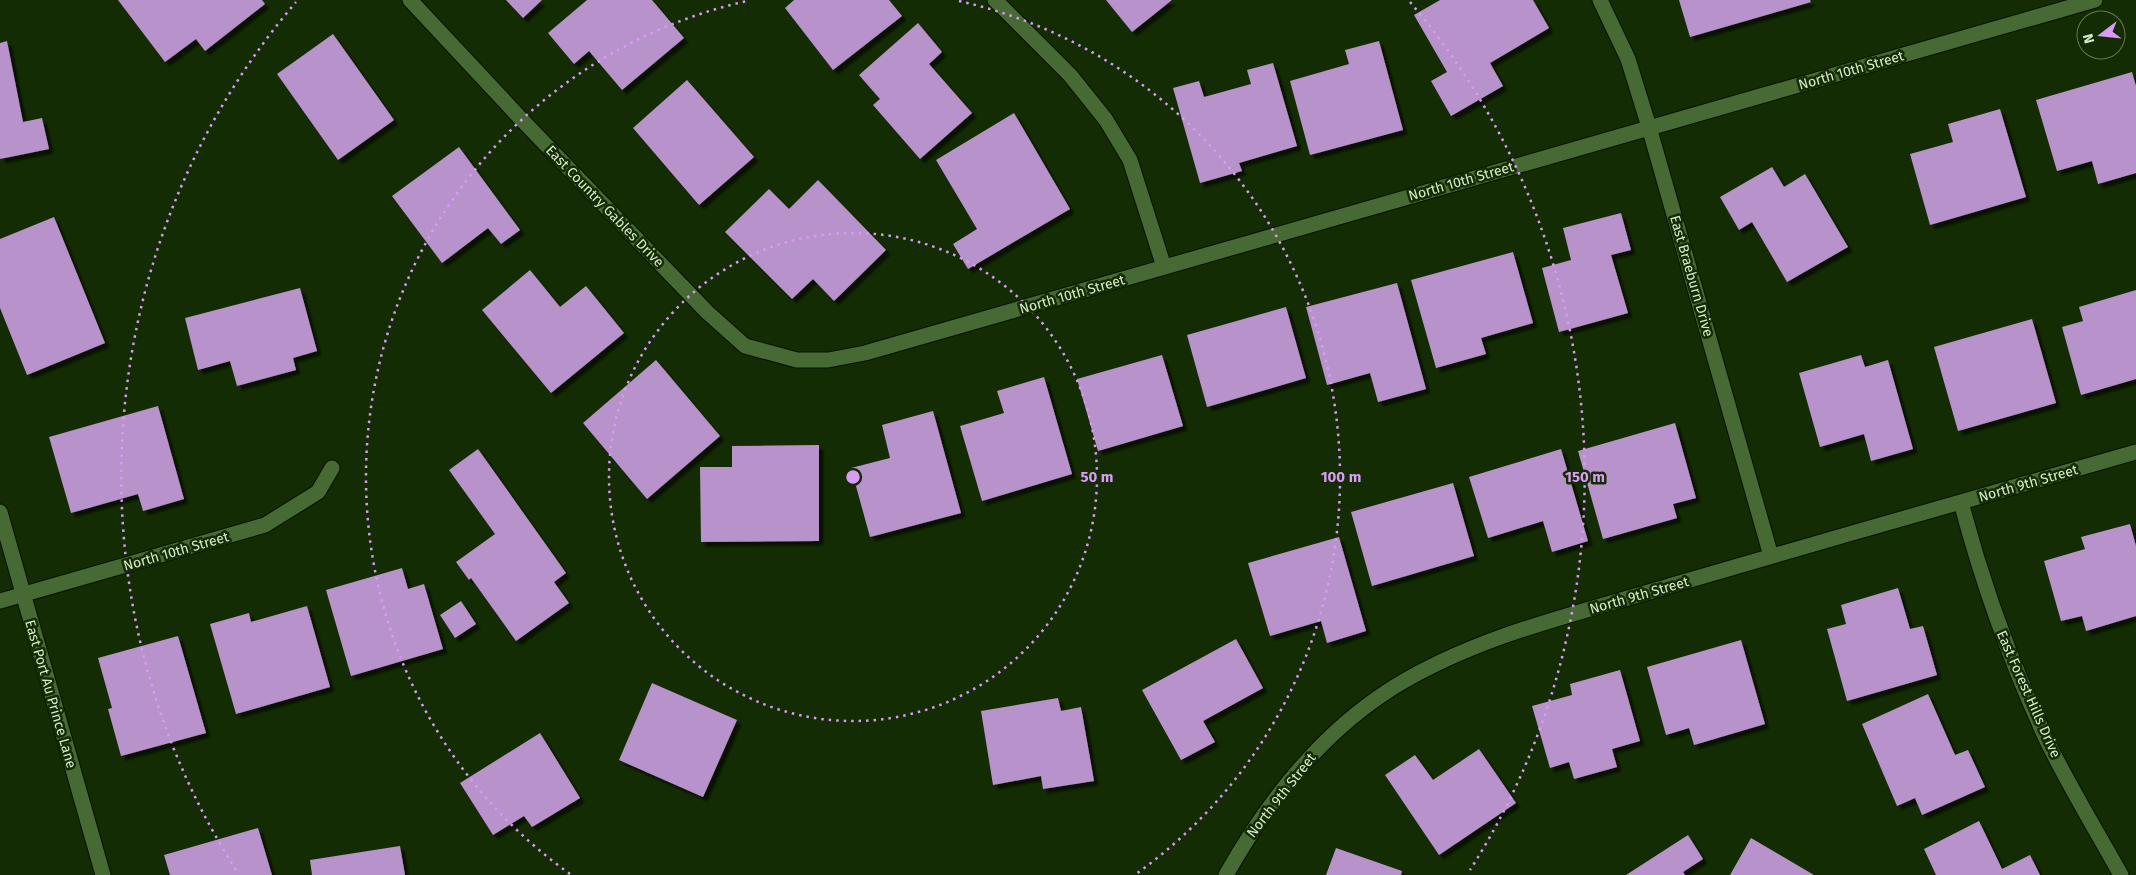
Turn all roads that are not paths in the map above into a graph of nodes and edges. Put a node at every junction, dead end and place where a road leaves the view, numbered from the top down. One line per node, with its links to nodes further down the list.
1 (410, 0): 7 (street, East Country Gables Drive)
2 (995, 0): 6 (street)
3 (1600, 0): 5 (street, East Braeburn Drive)
4 (2095, 0): 5 (street, North 10th Street)
5 (1650, 127): 6 (street, North 10th Street); 12 (street, East Braeburn Drive)
6 (1164, 268): 7 (street, North 10th Street)
7 (828, 360)
8 (2136, 452): 10 (street, North 9th Street)
9 (332, 468): 13 (street, North 10th Street)
10 (1961, 502): 12 (street, North 9th Street); 17 (street, East Forest Hills Drive)
11 (0, 512): 13 (street, East Port Au Prince Lane)
12 (1771, 556): 16 (street, North 9th Street)
13 (23, 595): 14 (street, North 10th Street); 15 (street, East Port Au Prince Lane)
14 (0, 601)
15 (103, 875)
16 (1226, 875)
17 (2121, 875)

